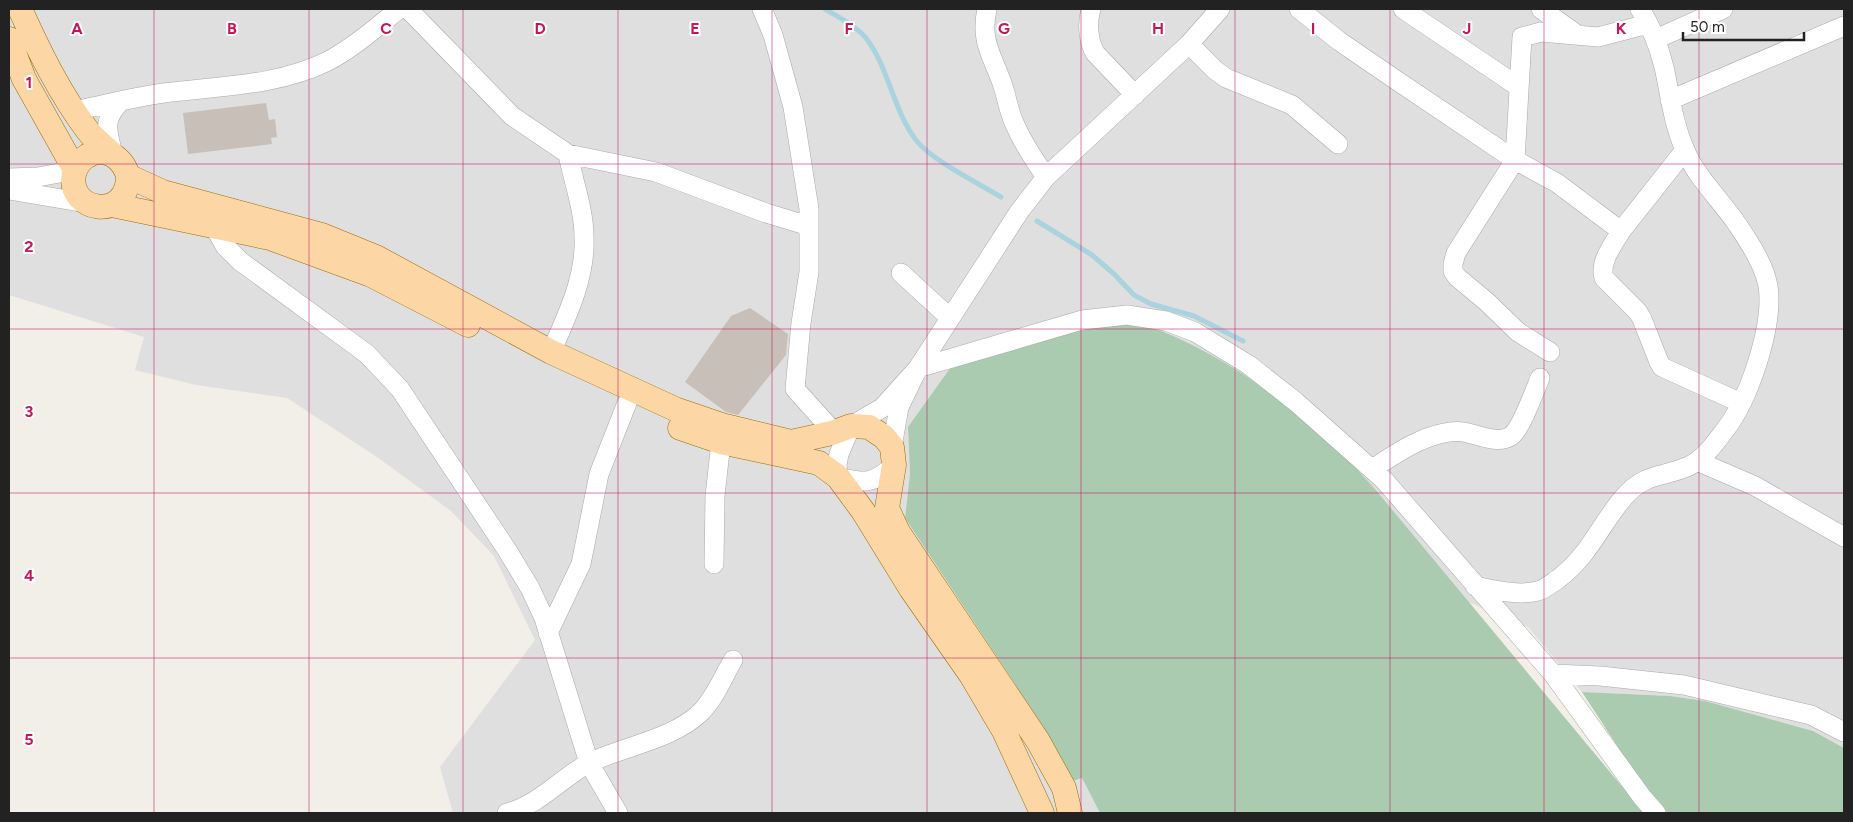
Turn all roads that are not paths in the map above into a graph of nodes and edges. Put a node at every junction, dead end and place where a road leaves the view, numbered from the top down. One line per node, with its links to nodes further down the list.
1 (20, 9): 22 (main road)
2 (400, 9): 21 (street)
3 (408, 9): 25 (street)
4 (762, 9): 35 (street)
5 (987, 9): 30 (street)
6 (1091, 9): 19 (street)
7 (1220, 9): 17 (street)
8 (1299, 9): 27 (street)
9 (1402, 9): 18 (street)
10 (1723, 9): 12 (street)
11 (1544, 11): 13 (street); 15 (street)
12 (1647, 19): 15 (street); 20 (street)
13 (1541, 32): 15 (street); 18 (street)
14 (1842, 33): 20 (street)
15 (1578, 36)
16 (9, 39): 28 (main road)
17 (1189, 44): 19 (street); 23 (street)
18 (1519, 87): 27 (street)
19 (1135, 95): 30 (street)
20 (1670, 100): 24 (street)
21 (121, 101): 22 (street); 26 (street)
22 (74, 111): 26 (main road)
23 (1338, 144)
24 (1685, 150): 37 (street); 45 (street)
25 (568, 154): 35 (street); 40 (street)
26 (113, 155): 28 (main road); 29 (main road)
27 (1515, 160): 37 (street); 41 (street)
28 (75, 170): 31 (street); 33 (main road)
29 (128, 176): 34 (main road); 40 (main road)
30 (1046, 177): 39 (street)
31 (9, 178)
32 (9, 190): 33 (street)
33 (86, 203): 34 (main road)
34 (112, 205): 36 (main road)
35 (809, 226): 46 (street)
36 (215, 228): 44 (main road); 55 (street)
37 (1621, 231): 45 (street)
38 (900, 273): 39 (street)
39 (950, 318): 42 (street)
40 (551, 352): 46 (main road)
41 (1550, 352)
42 (918, 368): 46 (street); 48 (street); 50 (street)
43 (1540, 378): 50 (street)
44 (626, 403): 47 (main road); 55 (street)
45 (1741, 403): 49 (street)
46 (843, 434): 48 (main road); 51 (street)
47 (721, 442): 51 (main road); 53 (street)
48 (893, 456): 51 (street); 63 (main road)
49 (1697, 461): 52 (street); 54 (street)
50 (1372, 469): 54 (street)
51 (838, 477): 62 (main road)
52 (1844, 537)
53 (714, 564)
54 (1475, 586): 57 (street)
55 (548, 633): 59 (street)
56 (733, 660): 59 (street)
57 (1553, 674): 58 (street); 64 (street)
58 (1844, 732)
59 (589, 763): 60 (street); 61 (street)
60 (507, 813)
61 (618, 813)
62 (1042, 813)
63 (1070, 813)
64 (1656, 813)

